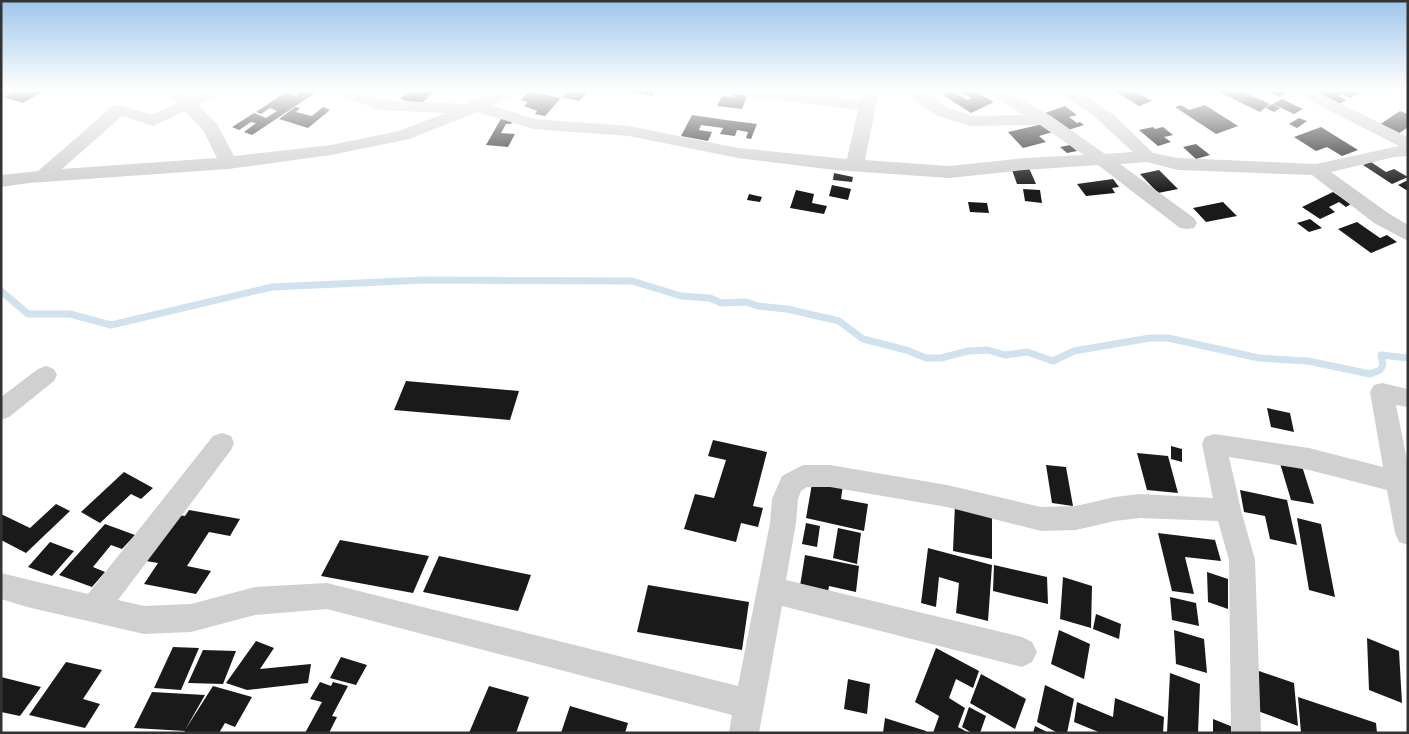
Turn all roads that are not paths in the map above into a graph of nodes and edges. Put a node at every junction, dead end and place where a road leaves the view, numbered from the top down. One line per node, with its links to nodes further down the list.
1 (103, 124): 15 (street)
2 (207, 124): 12 (street)
3 (430, 124): 12 (street)
4 (538, 124): 13 (street)
5 (863, 124): 13 (street)
6 (1051, 124): 11 (street)
7 (1117, 124): 10 (street)
8 (1358, 124): 9 (street)
9 (1404, 152): 14 (street)
10 (1147, 157): 11 (street); 14 (street)
11 (1104, 160): 13 (street); 17 (street)
12 (228, 162): 15 (street)
13 (854, 165)
14 (1316, 170): 18 (street)
15 (43, 176): 16 (street)
16 (1, 181)
17 (1187, 223)
18 (1408, 234)
19 (46, 375): 21 (street)
20 (1408, 398): 23 (street)
21 (1, 410)
22 (222, 443): 28 (street)
23 (1398, 482): 24 (street); 25 (street)
24 (1228, 510): 27 (street); 32 (street)
25 (1408, 532)
26 (1, 586): 28 (street)
27 (771, 590): 29 (street); 30 (street)
28 (94, 609): 30 (street)
29 (1022, 652)
30 (749, 704): 31 (street)
31 (744, 733)
32 (1246, 733)

